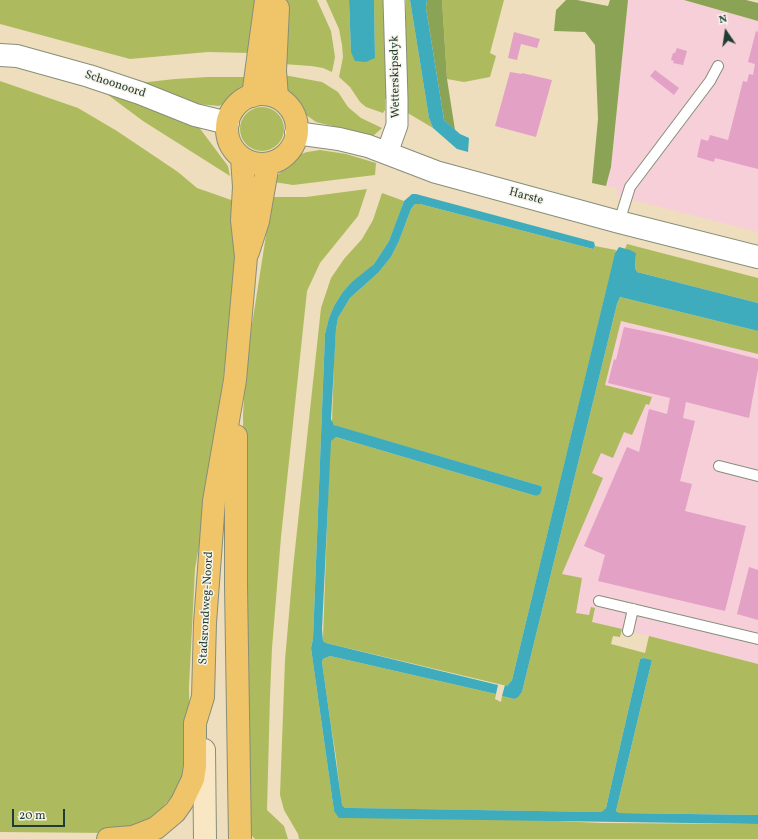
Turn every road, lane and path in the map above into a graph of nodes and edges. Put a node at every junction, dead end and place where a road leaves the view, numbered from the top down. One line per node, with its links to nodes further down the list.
1 (266, 0): 6 (main road)
2 (278, 0): 7 (main road)
3 (394, 0): 10 (street, Wetterskipsdyk)
4 (0, 55): 8 (street, Schoonoord)
5 (718, 66): 13 (lane)
6 (252, 96): 7 (main road); 8 (main road)
7 (277, 97): 9 (main road)
8 (228, 123): 11 (main road)
9 (296, 133): 10 (street, Harste); 12 (main road)
10 (387, 153): 13 (street, Harste)
11 (242, 158): 12 (main road); 14 (main road, Stadsrondweg-Noord)
12 (268, 164): 14 (main road, Stadsrondweg-Noord)
13 (619, 222): 15 (street, Harste)
14 (246, 257): 16 (main road, Stadsrondweg-Noord)
15 (758, 257)
16 (235, 380): 23 (main road, Stadsrondweg-Noord); 26 (main road, Stadsrondweg-Noord)
17 (719, 466): 18 (lane)
18 (758, 476)
19 (599, 601): 20 (lane)
20 (633, 609): 21 (lane); 22 (lane)
21 (628, 631)
22 (758, 639)
23 (203, 697): 24 (main road); 25 (main road, Stadsrondweg-Noord)
24 (108, 839)
25 (205, 839)
26 (240, 839)

